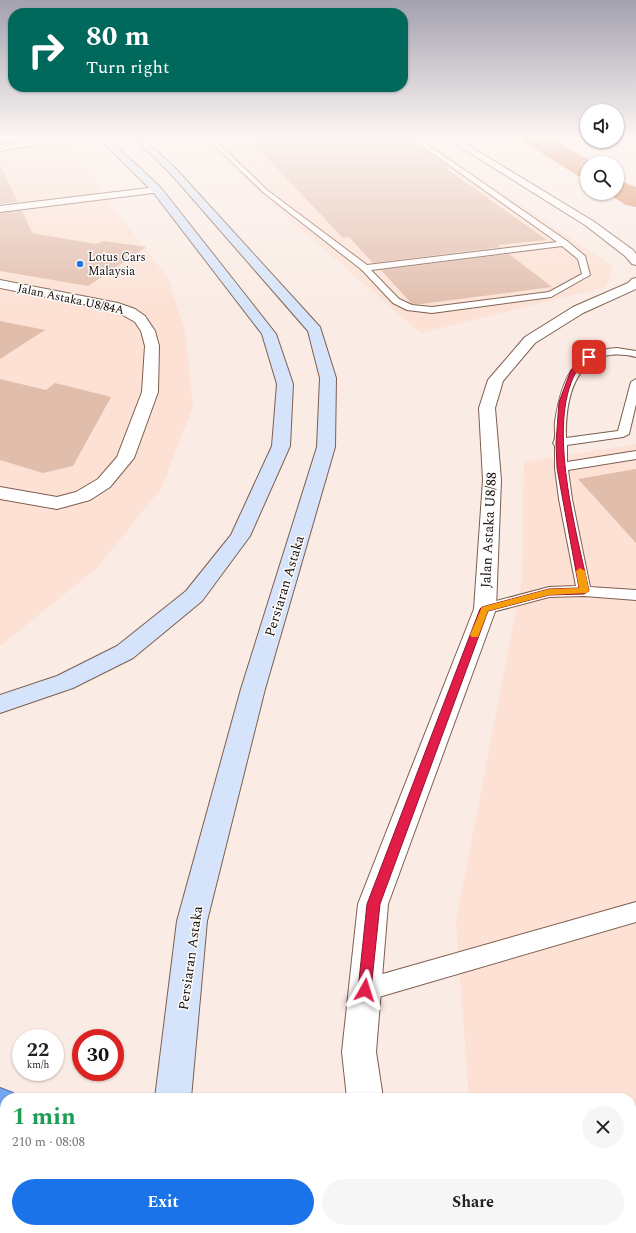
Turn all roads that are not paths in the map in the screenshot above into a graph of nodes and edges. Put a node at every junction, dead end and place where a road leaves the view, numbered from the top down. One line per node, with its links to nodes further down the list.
1 (111, 196): 7 (street)
2 (161, 196): 22 (main road)
3 (195, 196): 25 (main road, Persiaran Astaka)
4 (271, 196): 10 (lane)
5 (496, 196): 8 (lane)
6 (544, 196): 9 (street)
7 (0, 209)
8 (564, 243): 10 (lane); 10 (lane)
9 (636, 261)
10 (365, 268)
11 (636, 282): 21 (street, Jalan Astaka U8/88)
12 (0, 284): 18 (street, Jalan Astaka U8/84A)
13 (636, 354): 15 (lane)
14 (636, 382): 15 (lane)
15 (559, 443): 17 (lane)
16 (636, 455): 17 (lane)
17 (561, 468): 19 (lane)
18 (0, 493)
19 (584, 591): 20 (lane); 21 (lane)
20 (636, 595)
21 (485, 609): 24 (street, Jalan Astaka U8/88)
22 (0, 704)
23 (636, 912): 24 (lane)
24 (365, 990): 26 (street, Jalan Astaka U8/88)
25 (174, 1093)
26 (364, 1093)

